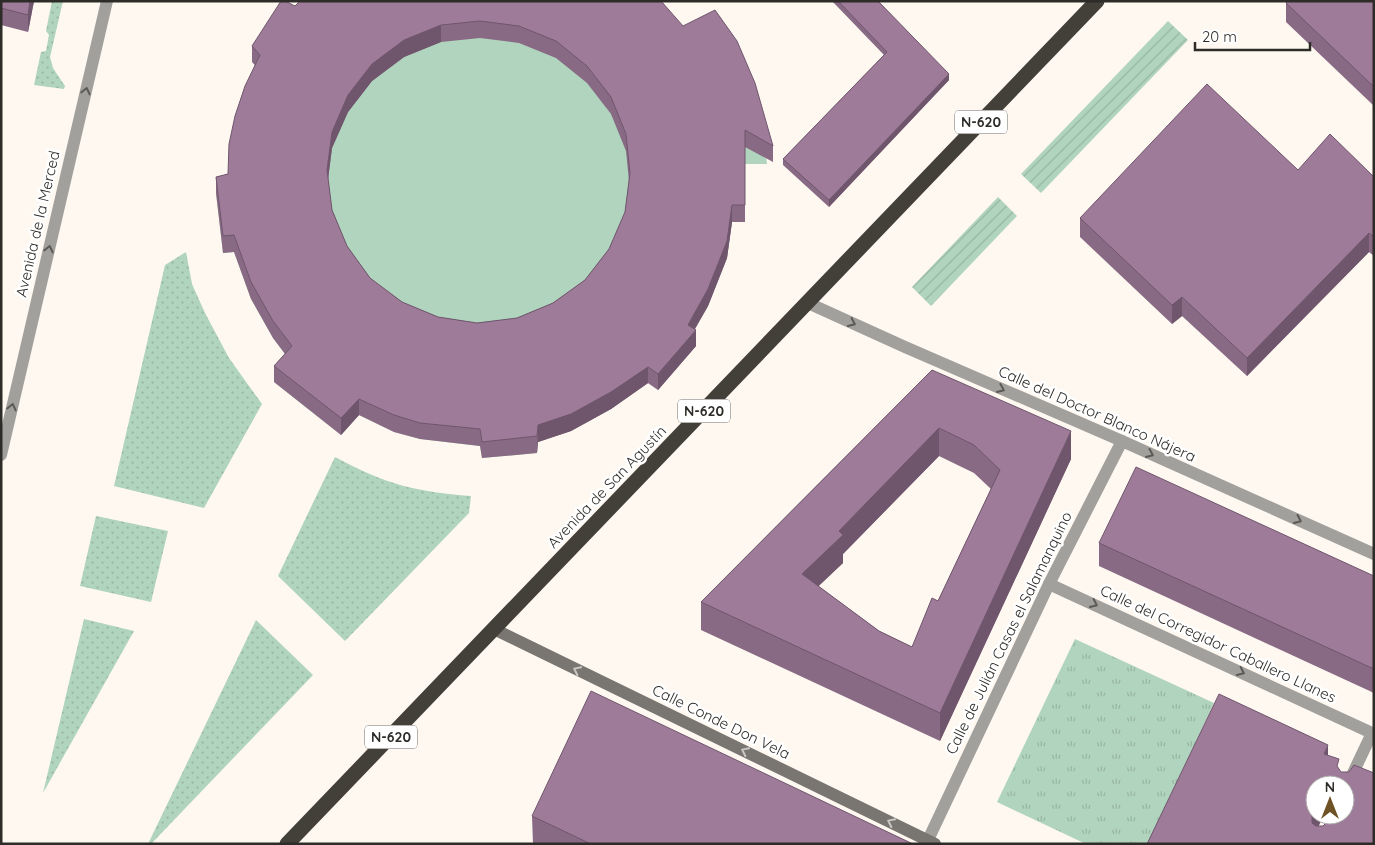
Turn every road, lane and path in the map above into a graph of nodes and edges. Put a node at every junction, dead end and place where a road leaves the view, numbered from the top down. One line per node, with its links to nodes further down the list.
1 (107, 1): 5 (street, Avenida de la Merced, one-way to 1)
2 (1097, 1): 3 (highway, Avenida de San Agustín / N-620)
3 (808, 303): 4 (street, Calle del Doctor Blanco Nájera, one-way to 4); 8 (highway, Avenida de San Agustín / N-620)
4 (1122, 441): 6 (street, Calle del Doctor Blanco Nájera, one-way to 6); 7 (street, Calle de Julián Casas el Salamanquino)
5 (1, 455)
6 (1374, 554)
7 (1050, 584): 9 (street, Calle del Corregidor Caballero Llanes, one-way to 9); 11 (street, Calle de Julián Casas el Salamanquino)
8 (494, 629): 11 (main road, Calle Conde Don Vela, one-way to 8); 12 (highway, Avenida de San Agustín / N-620)
9 (1373, 733): 10 (street)
10 (1352, 775)
11 (931, 842)
12 (287, 844)

